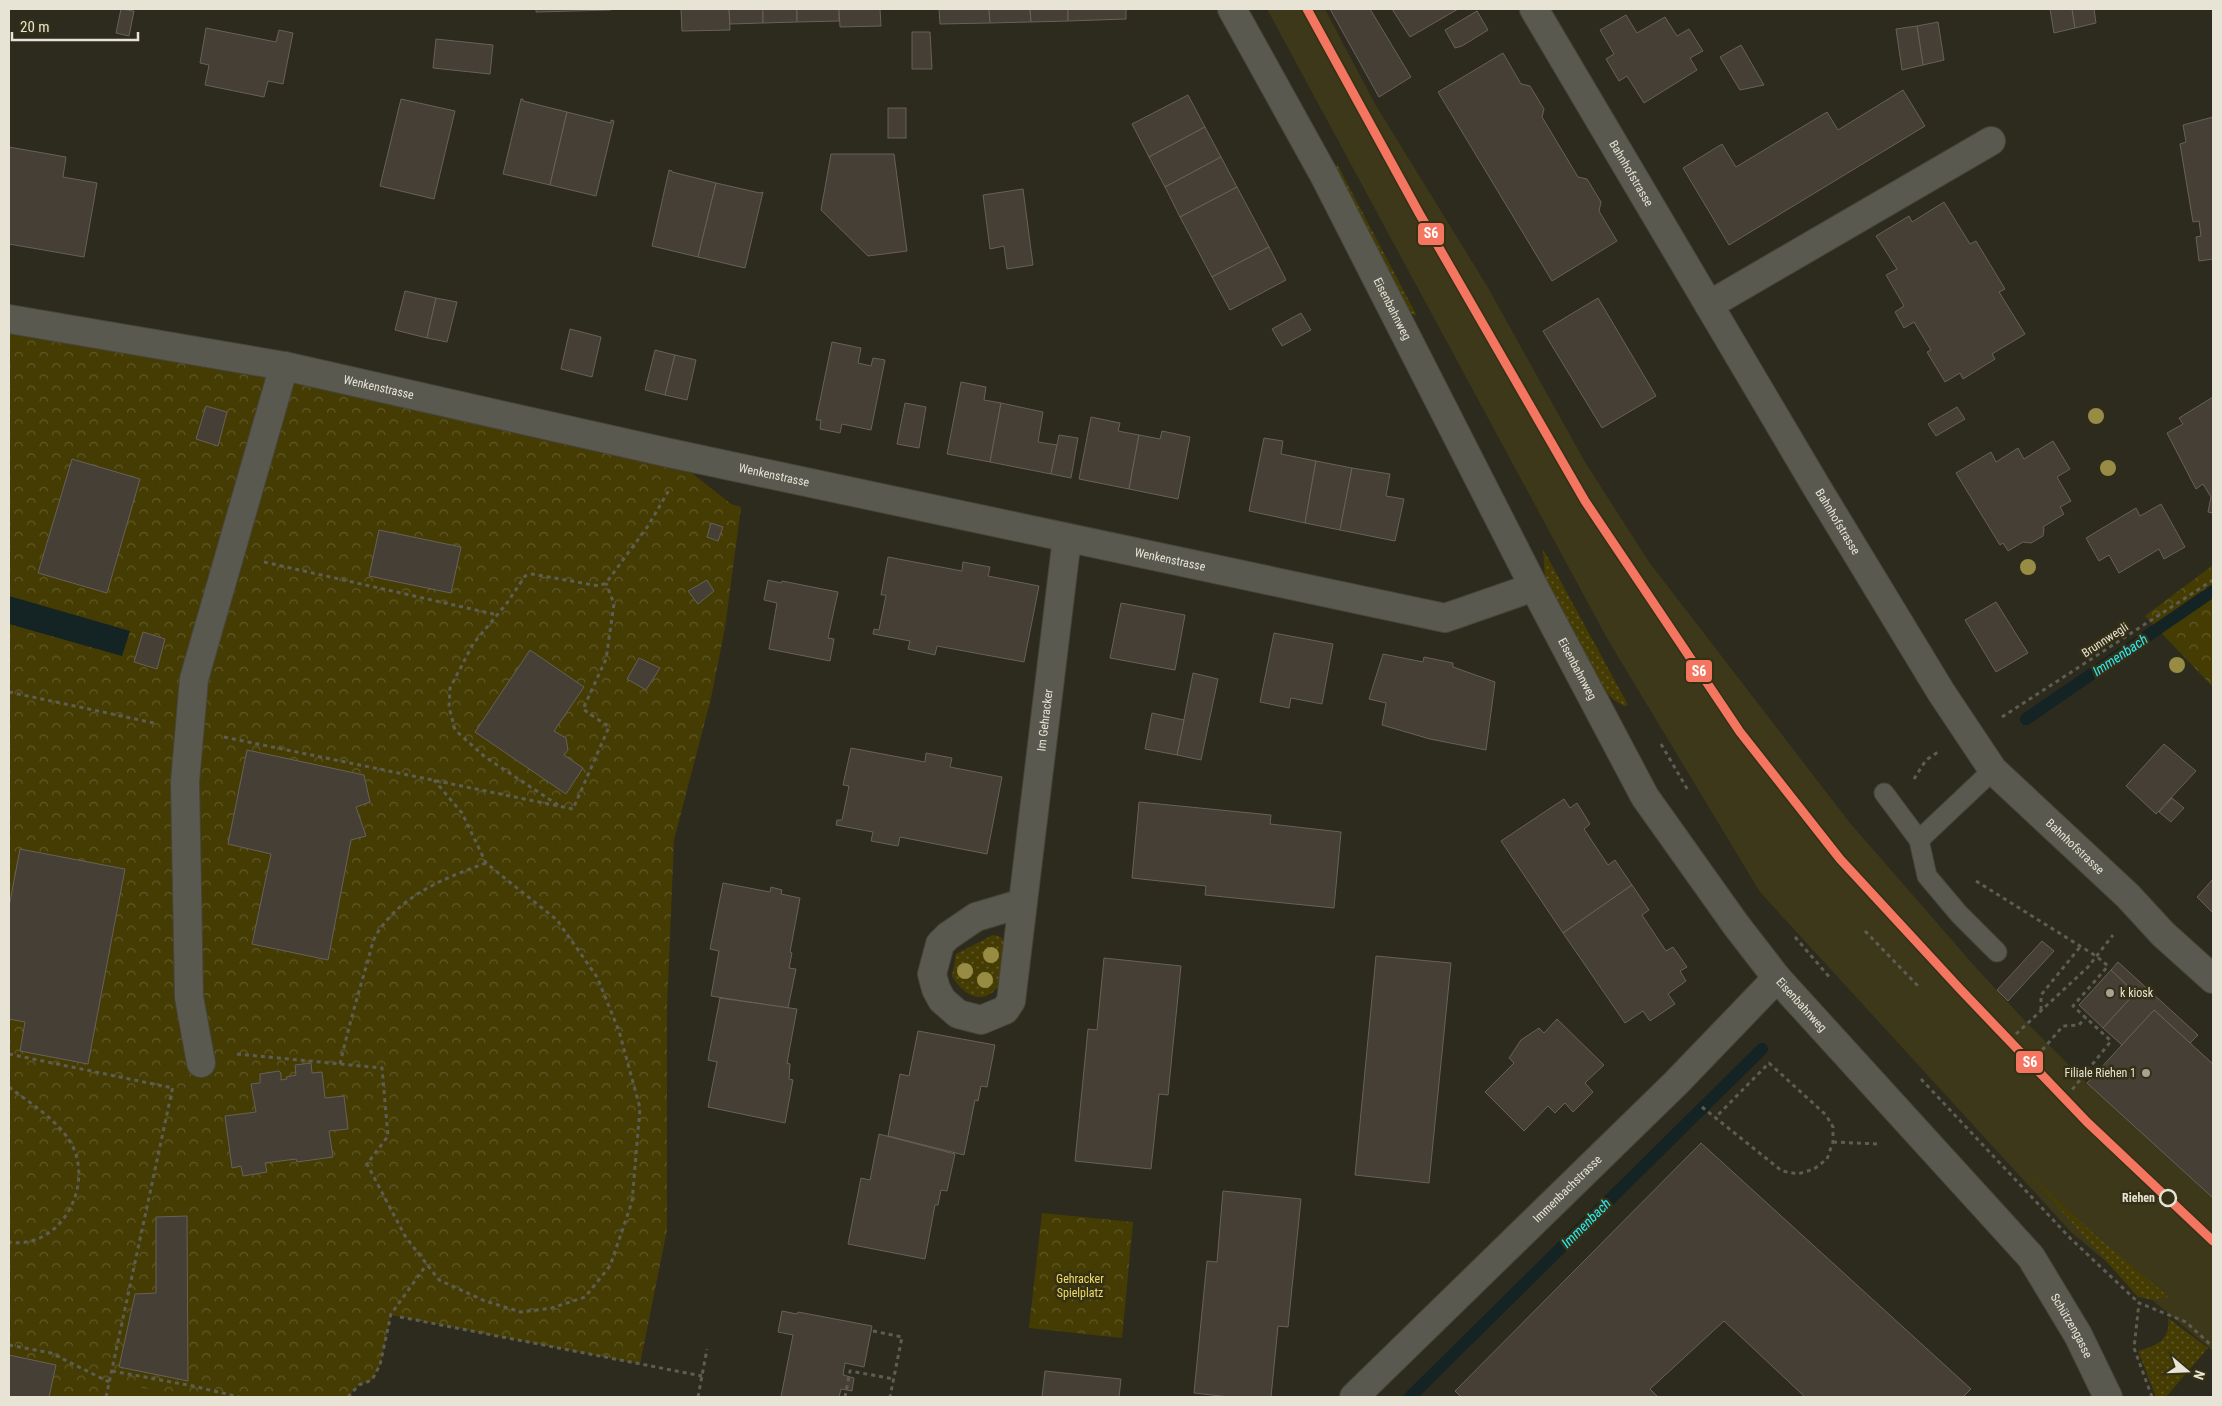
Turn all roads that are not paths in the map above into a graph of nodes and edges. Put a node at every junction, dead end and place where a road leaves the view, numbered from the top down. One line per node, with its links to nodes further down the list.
1 (1232, 9): 8 (street, Eisenbahnweg)
2 (1534, 9): 4 (street, Bahnhofstrasse)
3 (1992, 140): 4 (street)
4 (1709, 305): 9 (street, Bahnhofstrasse)
5 (9, 320): 6 (street, Wenkenstrasse)
6 (284, 366): 7 (street, Wenkenstrasse); 16 (street)
7 (1067, 538): 8 (street, Wenkenstrasse); 12 (street, Im Gehracker)
8 (1534, 587): 14 (street, Eisenbahnweg)
9 (1993, 770): 11 (lane); 15 (street, Bahnhofstrasse)
10 (1884, 793): 11 (lane)
11 (1919, 840): 13 (lane)
12 (1023, 903)
13 (1997, 952)
14 (1777, 978): 17 (street, Eisenbahnweg); 18 (street, Immenbachstrasse)
15 (2213, 979)
16 (200, 1057)
17 (2030, 1257): 19 (street, Schützengasse)
18 (1354, 1397)
19 (2108, 1397)

